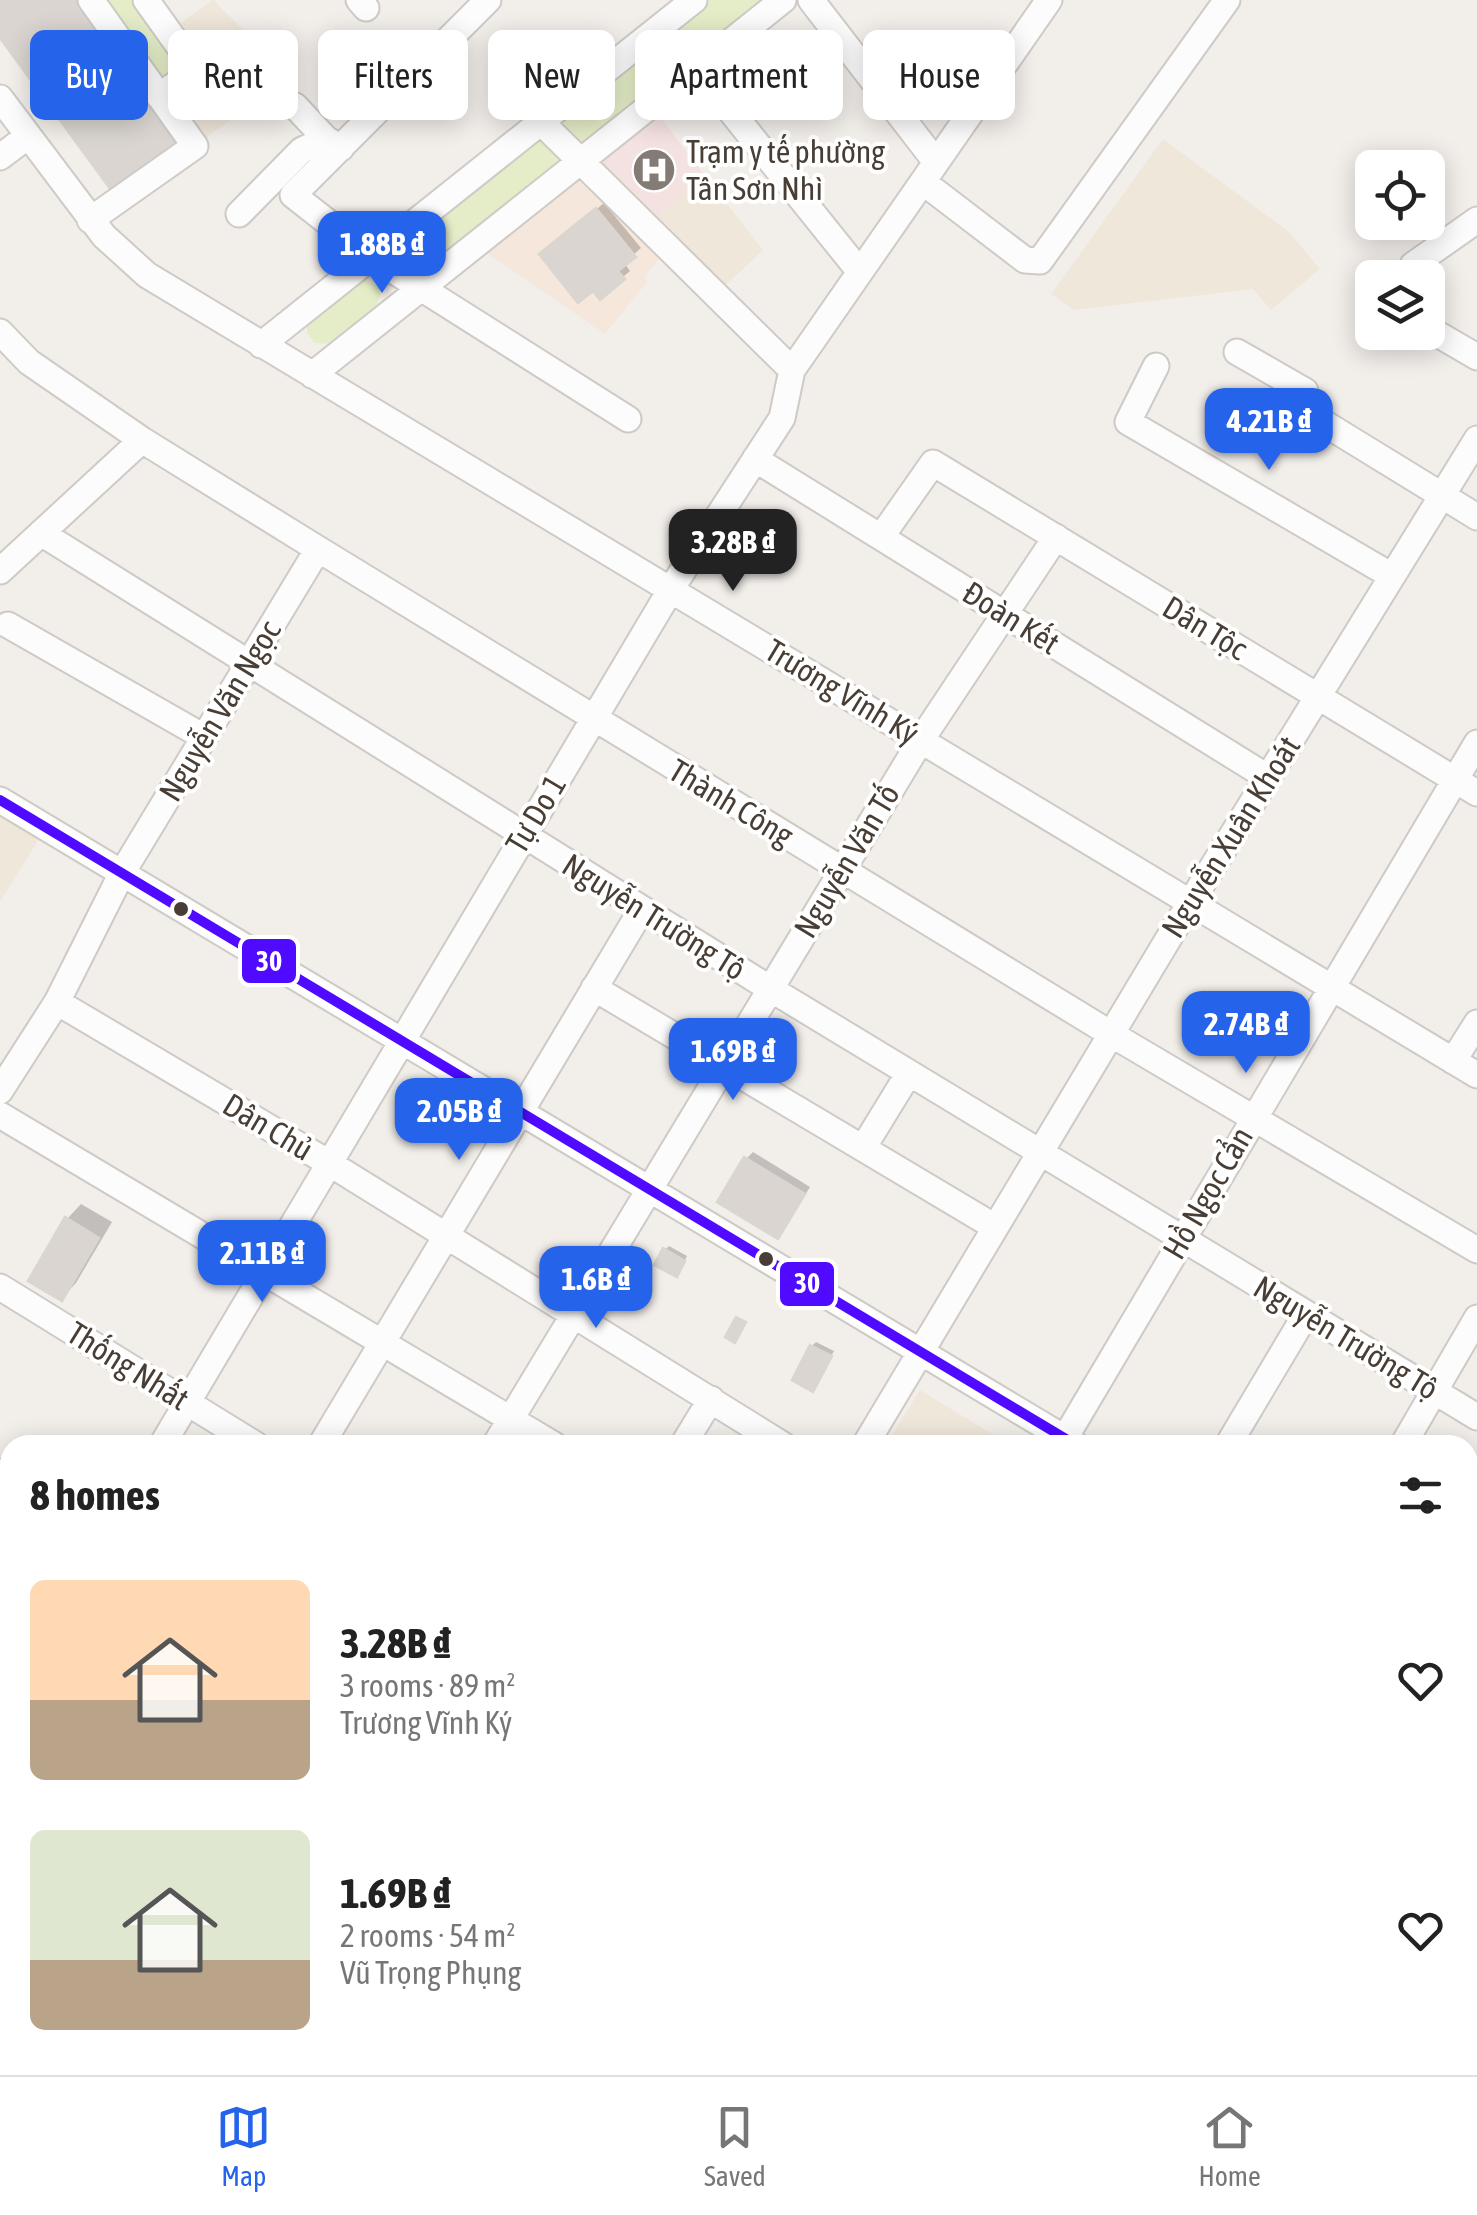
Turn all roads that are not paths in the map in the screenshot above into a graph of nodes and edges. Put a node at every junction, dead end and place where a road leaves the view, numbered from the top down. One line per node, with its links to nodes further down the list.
1 (91, 0): 10 (street)
2 (146, 0): 10 (street)
3 (488, 0): 17 (street)
4 (694, 0): 15 (street)
5 (783, 0): 9 (street)
6 (811, 0): 20 (street)
7 (1049, 0): 20 (street)
8 (1227, 0): 20 (street)
9 (746, 30)
10 (159, 96): 22 (street)
11 (0, 98): 16 (street, Trương Vĩnh Ký)
12 (298, 109): 17 (street)
13 (635, 118): 19 (street)
14 (738, 120): 26 (street)
15 (541, 122): 19 (street); 24 (street)
16 (28, 136): 18 (street); 22 (street, Trương Vĩnh Ký)
17 (333, 143): 21 (street); 24 (street)
18 (0, 158)
19 (581, 161): 27 (street); 34 (street)
20 (930, 172): 26 (street)
21 (239, 214)
22 (90, 220): 30 (street, Trương Vĩnh Ký)
23 (1477, 220): 25 (street)
24 (372, 257): 27 (street); 30 (street)
25 (1420, 260)
26 (860, 272): 34 (street)
27 (422, 288): 35 (street); 36 (street)
28 (1, 336): 38 (street, Thành Công)
29 (1445, 338): 32 (street)
30 (261, 345): 35 (street, Trương Vĩnh Ký)
31 (1237, 352): 40 (street)
32 (1477, 357)
33 (1156, 366): 47 (street)
34 (792, 370): 39 (street, Tự Do 1)
35 (312, 375): 48 (street, Trương Vĩnh Ký)
36 (628, 420)
37 (1477, 438): 40 (street, Nguyễn Xuân Khoát)
38 (142, 440): 42 (street); 45 (street, Thành Công)
39 (756, 459): 43 (street, Đoàn Kết); 48 (street, Tự Do 1)
40 (1442, 496): 41 (street); 47 (street, Nguyễn Xuân Khoát)
41 (1477, 517)
42 (41, 533): 46 (street); 51 (street, Nguyễn Trường Tộ)
43 (881, 537): 44 (street, Dân Tộc); 49 (street, Đoàn Kết)
44 (1056, 537): 49 (street, Nguyễn Văn Tố); 52 (street, Dân Tộc)
45 (318, 549): 51 (street, Nguyễn Văn Ngọc); 53 (street, Thành Công)
46 (0, 571)
47 (1392, 576): 52 (street, Nguyễn Xuân Khoát)
48 (671, 588): 53 (street, Tự Do 1); 55 (street, Trương Vĩnh Ký)
49 (1004, 614): 55 (street, Nguyễn Văn Tố); 57 (street, Đoàn Kết)
50 (8, 625): 54 (street)
51 (249, 663): 54 (street, Nguyễn Văn Ngọc); 60 (street, Nguyễn Trường Tộ)
52 (1318, 696): 57 (street, Nguyễn Xuân Khoát); 58 (street, Dân Tộc)
53 (593, 719): 60 (street, Tự Do 1); 61 (street, Thành Công)
54 (204, 737): 62 (street, Nguyễn Văn Ngọc)
55 (921, 740): 61 (street, Nguyễn Văn Tố); 63 (street, Trương Vĩnh Ký)
56 (1477, 743): 58 (street, Hồ Ngọc Cẩn)
57 (1267, 778): 63 (street, Nguyễn Xuân Khoát)
58 (1466, 786): 67 (street, Hồ Ngọc Cẩn)
59 (0, 800): 62 (street)
60 (524, 835): 64 (street, Nguyễn Trường Tộ); 71 (street, Tự Do 1)
61 (841, 870): 66 (street, Nguyễn Văn Tố); 70 (street, Thành Công)
62 (122, 873): 68 (street, Nguyễn Văn Ngọc); 71 (street)
63 (1190, 902): 67 (street, Trương Vĩnh Ký); 70 (street, Nguyễn Xuân Khoát)
64 (642, 908): 65 (street); 66 (street, Nguyễn Trường Tộ)
65 (594, 988): 73 (street); 77 (street)
66 (769, 988): 73 (street, Nguyễn Văn Tố); 74 (street, Nguyễn Trường Tộ)
67 (1331, 988): 72 (street, Trương Vĩnh Ký); 79 (street, Hồ Ngọc Cẩn)
68 (57, 1002): 76 (street, Nguyễn Văn Ngọc); 82 (street, Dân Chủ)
69 (1477, 1023): 72 (street)
70 (1111, 1034): 79 (street, Thành Công); 81 (street, Nguyễn Xuân Khoát)
71 (401, 1040): 77 (street); 82 (street, Tự Do 1)
72 (1453, 1061): 75 (street, Trương Vĩnh Ký)
73 (723, 1065): 80 (street); 83 (street, Nguyễn Văn Tố)
74 (909, 1073): 80 (street); 81 (street, Nguyễn Trường Tộ)
75 (1477, 1076)
76 (0, 1092)
77 (521, 1112): 83 (street); 85 (street)
78 (0, 1115): 88 (street)
79 (1252, 1118): 86 (street, Hồ Ngọc Cẩn); 87 (street, Thành Công)
80 (862, 1148): 84 (street)
81 (1040, 1152): 84 (street, Nguyễn Xuân Khoát); 86 (street, Nguyễn Trường Tộ)
82 (329, 1164): 85 (street, Dân Chủ); 88 (street, Tự Do 1)
83 (649, 1189): 91 (street, Nguyễn Văn Tố); 94 (street)
84 (995, 1228): 94 (street, Nguyễn Xuân Khoát)
85 (446, 1238): 91 (street, Dân Chủ); 93 (street)
86 (1182, 1238): 90 (street, Nguyễn Trường Tộ); 109 (street, Hồ Ngọc Cẩn)
87 (1477, 1250)
88 (262, 1273): 93 (street); 97 (street, Tự Do 1)
89 (0, 1287): 97 (street, Thống Nhất)
90 (1306, 1314): 95 (street, Nguyễn Trường Tộ); 110 (street)
91 (573, 1316): 96 (street, Dân Chủ); 99 (street, Nguyễn Văn Tố)
92 (1477, 1318): 95 (street)
93 (383, 1343): 99 (street); 102 (street)
94 (921, 1352): 107 (street, Nguyễn Xuân Khoát); 108 (street)
95 (1434, 1391): 98 (street, Nguyễn Trường Tộ); 111 (street)
96 (711, 1399): 105 (street); 106 (street, Dân Chủ)
97 (186, 1402): 100 (street, Tự Do 1); 101 (street, Thống Nhất)
98 (1477, 1417)
99 (510, 1419): 103 (street, Nguyễn Văn Tố); 104 (street)
100 (168, 1435)
101 (240, 1435)
102 (327, 1435)
103 (501, 1435)
104 (537, 1435)
105 (689, 1435)
106 (768, 1435)
107 (871, 1435)
108 (1059, 1435)
109 (1075, 1435)
110 (1234, 1435)
111 (1409, 1435)

